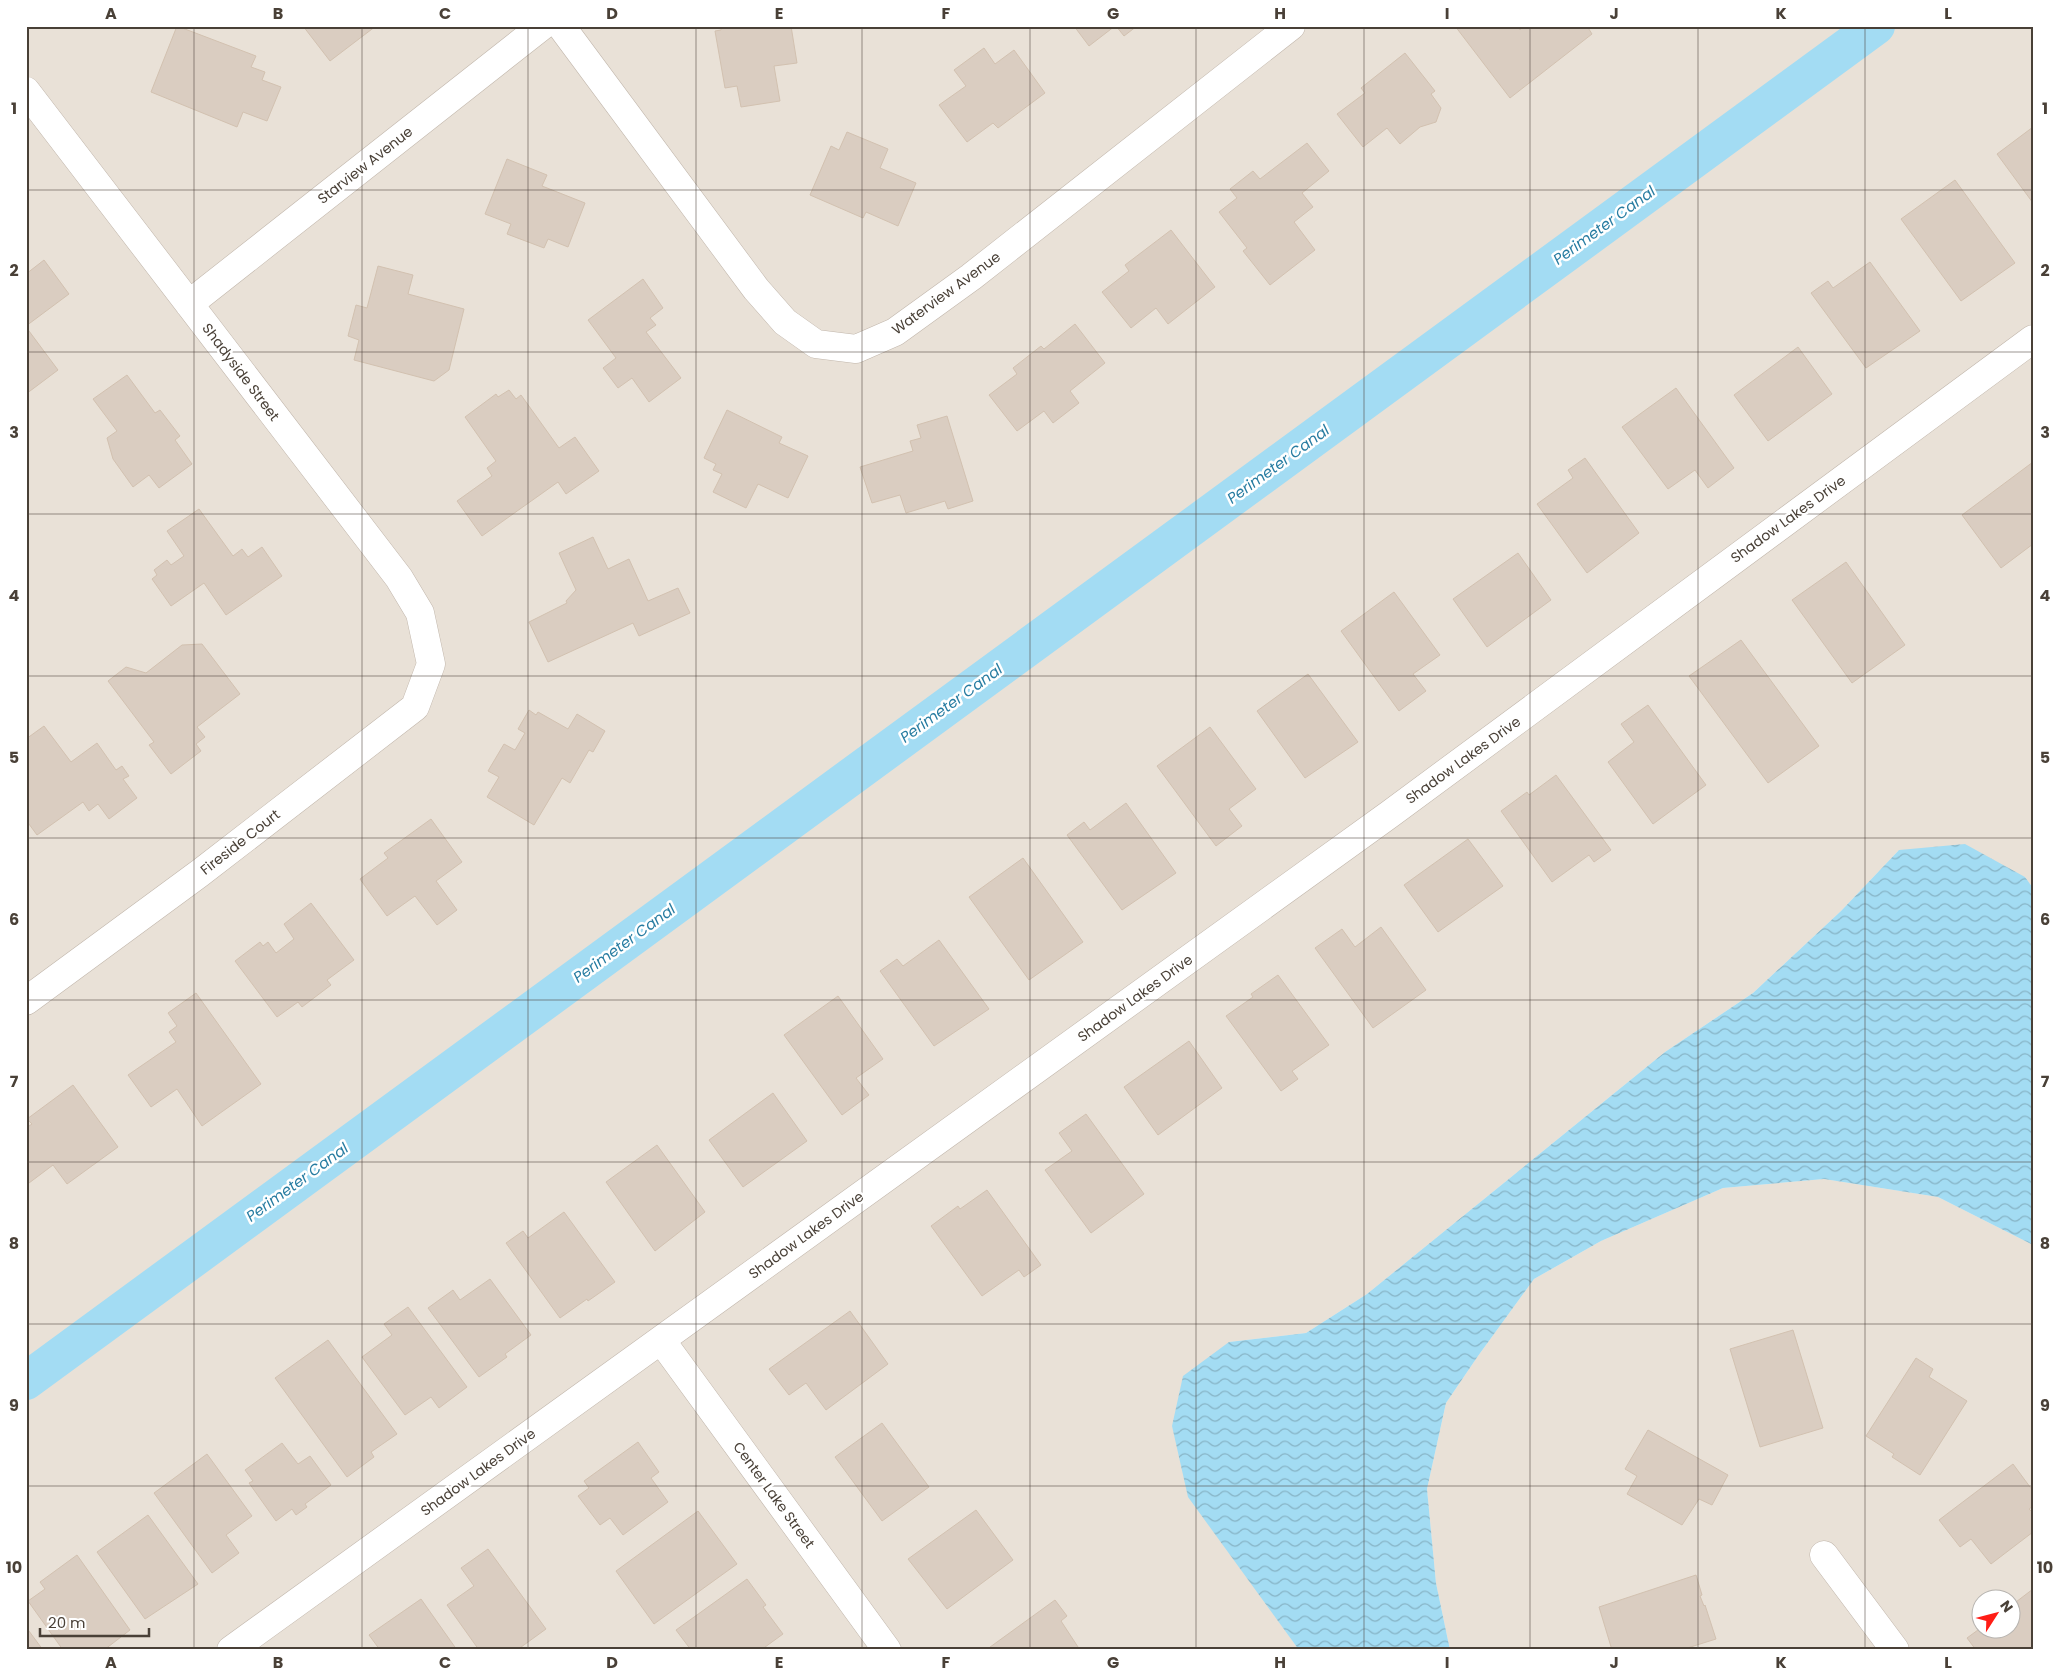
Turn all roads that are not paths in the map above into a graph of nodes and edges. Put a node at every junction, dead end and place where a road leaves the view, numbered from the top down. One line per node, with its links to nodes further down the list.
1 (542, 26): 5 (street, Starview Avenue)
2 (562, 26): 3 (street, Waterview Avenue)
3 (1291, 26)
4 (26, 91): 5 (street, Shadyside Street)
5 (189, 304): 7 (street, Shadyside Street)
6 (2033, 339): 9 (street, Shadow Lakes Drive)
7 (430, 664): 8 (street, Fireside Court)
8 (26, 1001)
9 (661, 1340): 11 (street, Shadow Lakes Drive); 12 (street, Center Lake Street)
10 (1824, 1554): 13 (street)
11 (231, 1650)
12 (887, 1650)
13 (1894, 1650)

